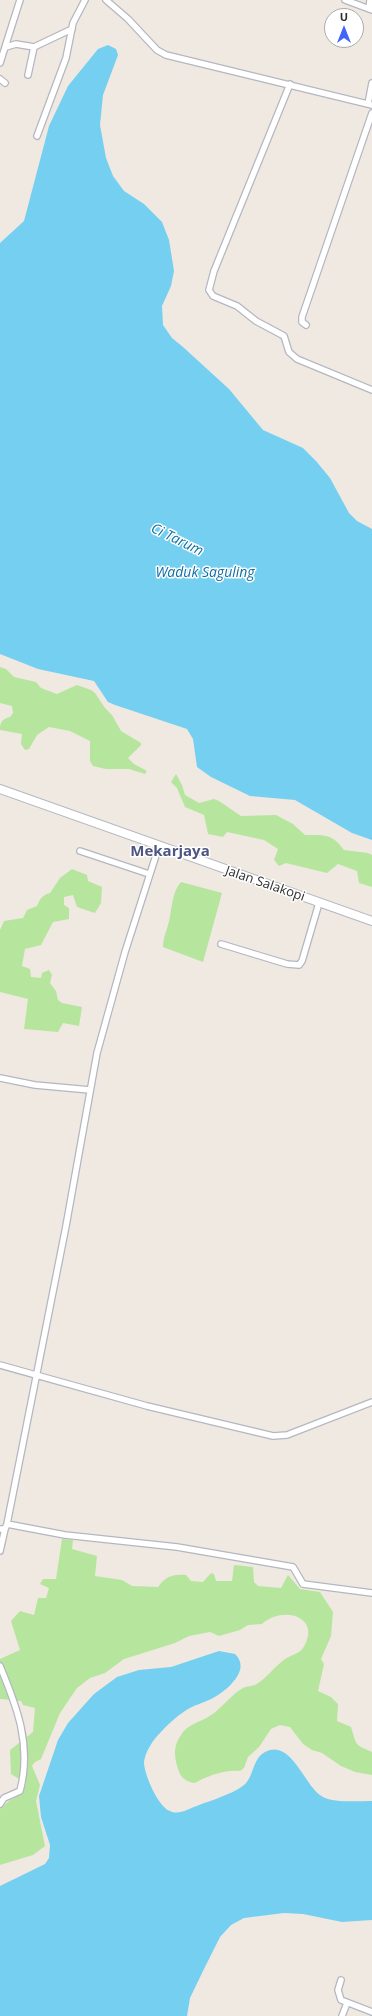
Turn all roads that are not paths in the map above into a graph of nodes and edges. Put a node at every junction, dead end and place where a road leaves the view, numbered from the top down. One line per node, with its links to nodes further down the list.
1 (20, 0): 8 (street)
2 (85, 0): 7 (street)
3 (106, 0): 15 (street)
4 (345, 0): 6 (street)
5 (370, 0): 6 (street)
6 (371, 10)
7 (72, 29): 9 (street); 18 (street)
8 (6, 47): 9 (street); 10 (street)
9 (34, 47): 11 (street)
10 (0, 62)
11 (28, 74)
12 (0, 79): 13 (street)
13 (5, 83)
14 (372, 83): 16 (street)
15 (290, 84): 16 (street); 20 (street)
16 (370, 104)
17 (372, 113): 19 (street)
18 (37, 136)
19 (306, 324)
20 (372, 390)
21 (0, 789): 22 (street, Jalan Salakopi)
22 (159, 846): 24 (street); 25 (street, Jalan Salakopi)
23 (80, 851): 24 (street)
24 (149, 874): 29 (street)
25 (319, 903): 26 (street, Jalan Salakopi); 27 (street)
26 (372, 921)
27 (220, 944)
28 (0, 1078): 29 (street)
29 (90, 1090): 31 (street)
30 (0, 1365): 31 (street)
31 (35, 1375): 32 (street); 33 (street)
32 (372, 1402)
33 (4, 1527): 34 (street); 35 (street)
34 (0, 1551)
35 (372, 1592)
36 (0, 1666): 37 (street)
37 (0, 1804)
38 (341, 1980): 39 (street)
39 (347, 2003): 40 (street); 41 (street)
40 (372, 2012)
41 (342, 2016)

